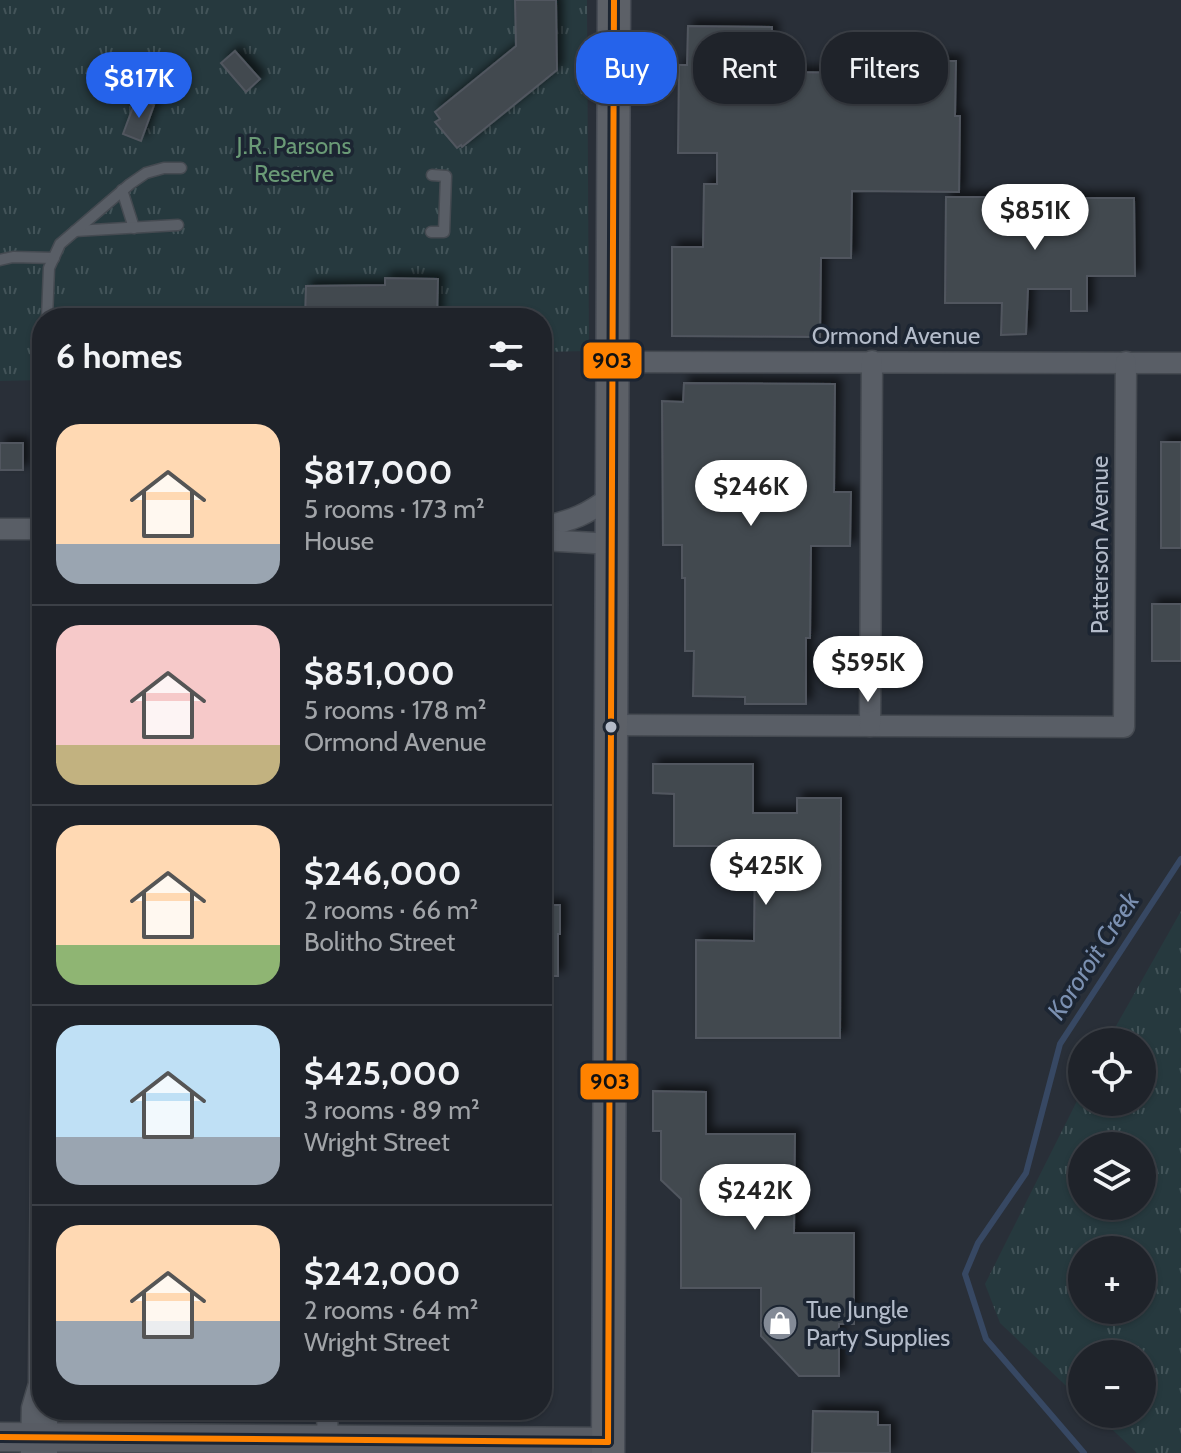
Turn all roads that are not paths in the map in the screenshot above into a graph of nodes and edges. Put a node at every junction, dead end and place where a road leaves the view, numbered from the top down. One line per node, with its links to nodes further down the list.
1 (614, 0): 13 (main road)
2 (181, 168): 4 (lane)
3 (432, 175): 8 (lane)
4 (122, 190): 6 (lane); 7 (lane)
5 (178, 225): 6 (lane)
6 (134, 228): 7 (lane)
7 (75, 231): 9 (lane)
8 (431, 232)
9 (54, 258): 10 (lane); 11 (lane)
10 (0, 260)
11 (47, 308)
12 (872, 361): 13 (street, Ormond Avenue); 14 (street, Ormond Avenue); 23 (street)
13 (612, 362): 16 (main road)
14 (1126, 362): 15 (street, Ormond Avenue); 23 (street, Patterson Avenue)
15 (1181, 363)
16 (612, 496): 17 (street); 21 (main road)
17 (552, 525)
18 (0, 529): 19 (street)
19 (32, 529)
20 (552, 541): 21 (street)
21 (612, 544): 22 (main road)
22 (612, 725): 23 (street); 31 (main road)
23 (870, 726)
24 (317, 1420): 29 (street)
25 (325, 1420): 29 (street)
26 (0, 1437): 27 (street)
27 (41, 1438): 28 (street)
28 (179, 1445): 29 (street)
29 (321, 1446): 30 (street)
30 (464, 1447): 31 (street)
31 (608, 1447)

